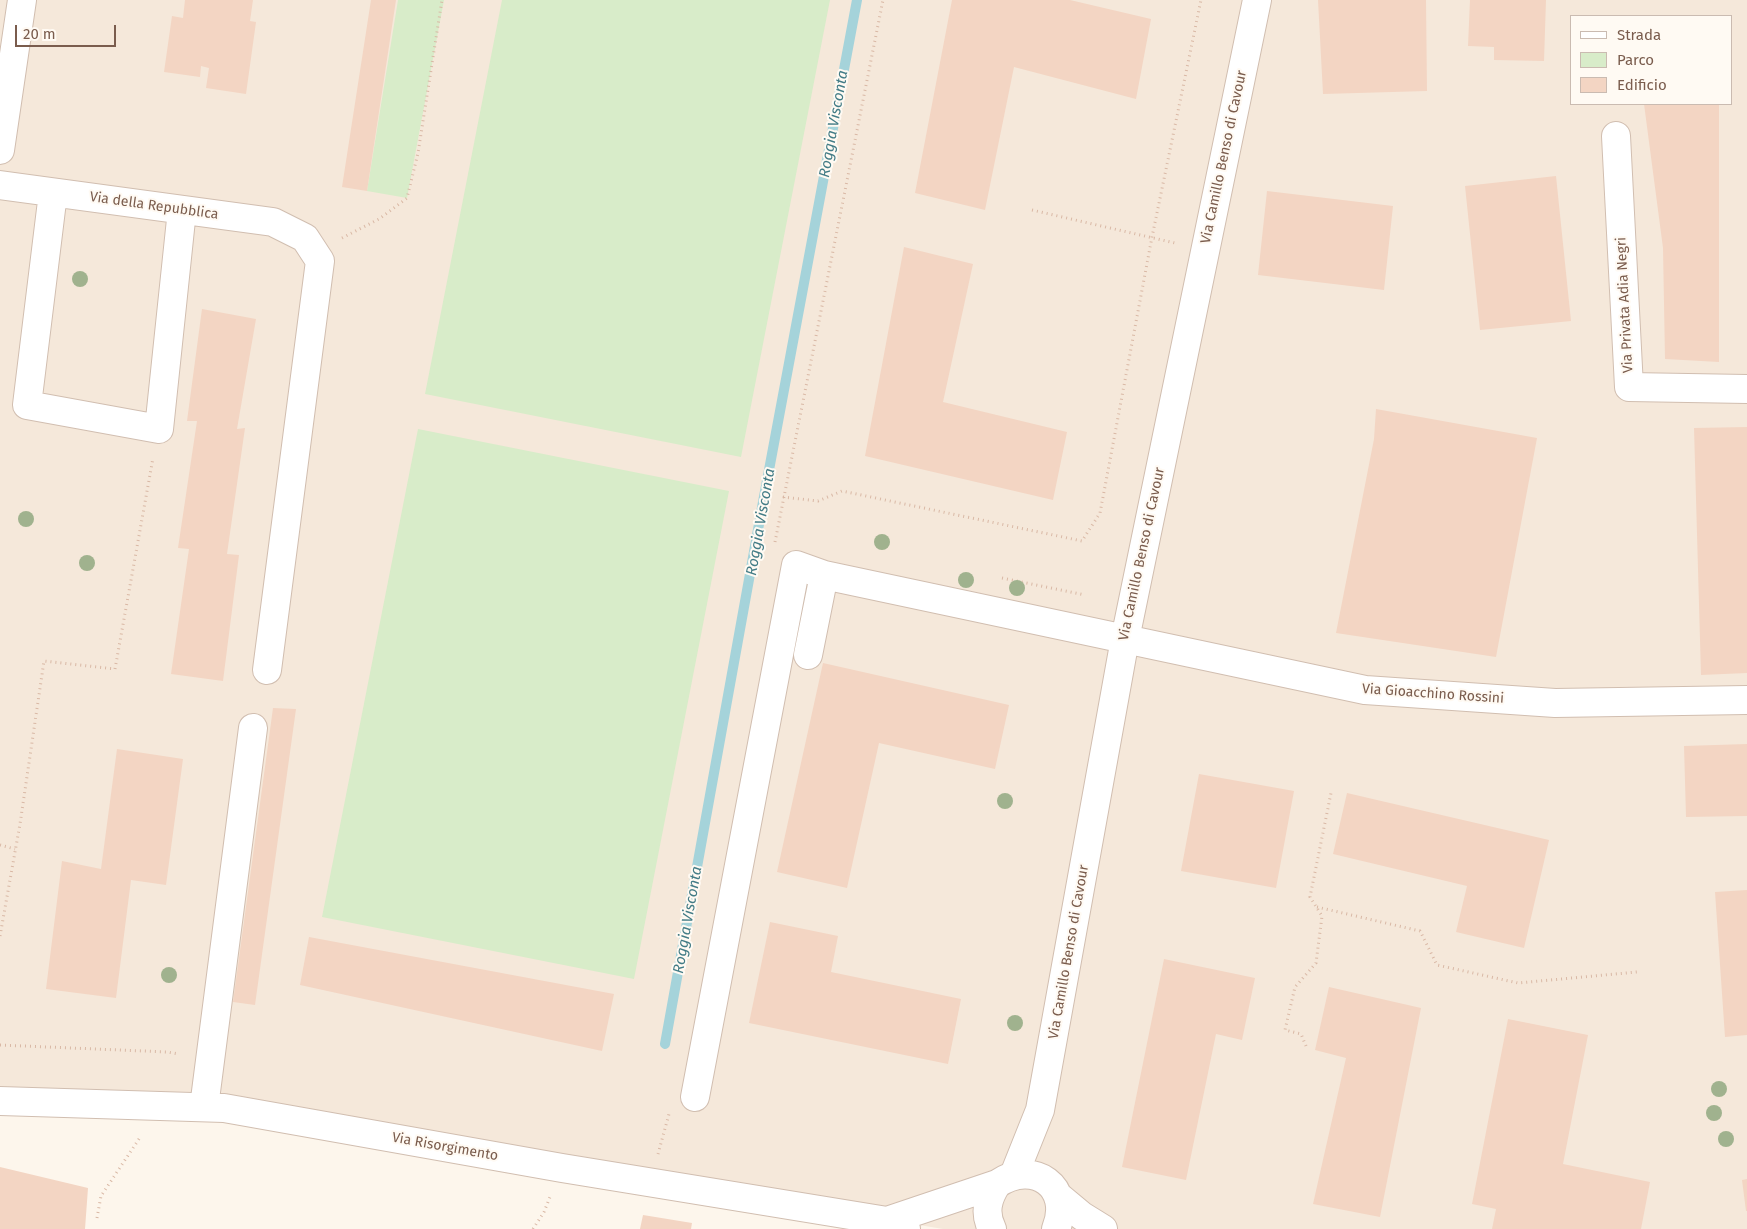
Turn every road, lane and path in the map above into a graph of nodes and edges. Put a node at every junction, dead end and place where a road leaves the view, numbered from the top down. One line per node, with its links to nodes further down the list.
1 (22, 0): 6 (street)
2 (442, 0): 12 (path)
3 (1202, 0): 11 (path)
4 (1257, 0): 13 (street, Via Camillo Benso di Cavour)
5 (1616, 136): 14 (street, Via Privata Adia Negri)
6 (0, 150)
7 (0, 185): 8 (street, Via della Repubblica)
8 (53, 193): 9 (street, Via della Repubblica); 15 (street)
9 (182, 210): 12 (street, Via della Repubblica); 15 (street)
10 (1032, 210): 11 (path)
11 (1152, 237): 13 (path); 16 (path)
12 (310, 245): 20 (street)
13 (1205, 250): 18 (street, Via Camillo Benso di Cavour)
14 (1747, 389)
15 (159, 429): 25 (path)
16 (783, 498)
17 (824, 575): 18 (street, Via Gioacchino Rossini); 19 (street); 32 (street, Via Gioacchino Rossini)
18 (1125, 639): 21 (street, Via Gioacchino Rossini); 35 (street, Via Camillo Benso di Cavour)
19 (808, 655)
20 (267, 670)
21 (1747, 700)
22 (253, 728): 31 (street)
23 (1331, 793): 26 (path)
24 (0, 845): 25 (path)
25 (15, 849): 27 (path)
26 (1316, 908): 28 (path); 30 (path)
27 (0, 936)
28 (1636, 972)
29 (0, 1045): 31 (path)
30 (1306, 1046)
31 (210, 1061): 34 (street)
32 (695, 1097)
33 (0, 1102): 34 (street, Via Risorgimento)
34 (204, 1107): 40 (street, Via Risorgimento)
35 (1040, 1110): 37 (street, Via Camillo Benso di Cavour); 38 (street, Via Camillo Benso di Cavour)
36 (143, 1134): 39 (path)
37 (1006, 1180): 38 (street, Via Risorgimento); 40 (street, Via Risorgimento); 41 (street)
38 (1050, 1187): 42 (street); 43 (street)
39 (97, 1218)
40 (896, 1225)
41 (992, 1229)
42 (1056, 1229)
43 (1103, 1229)

